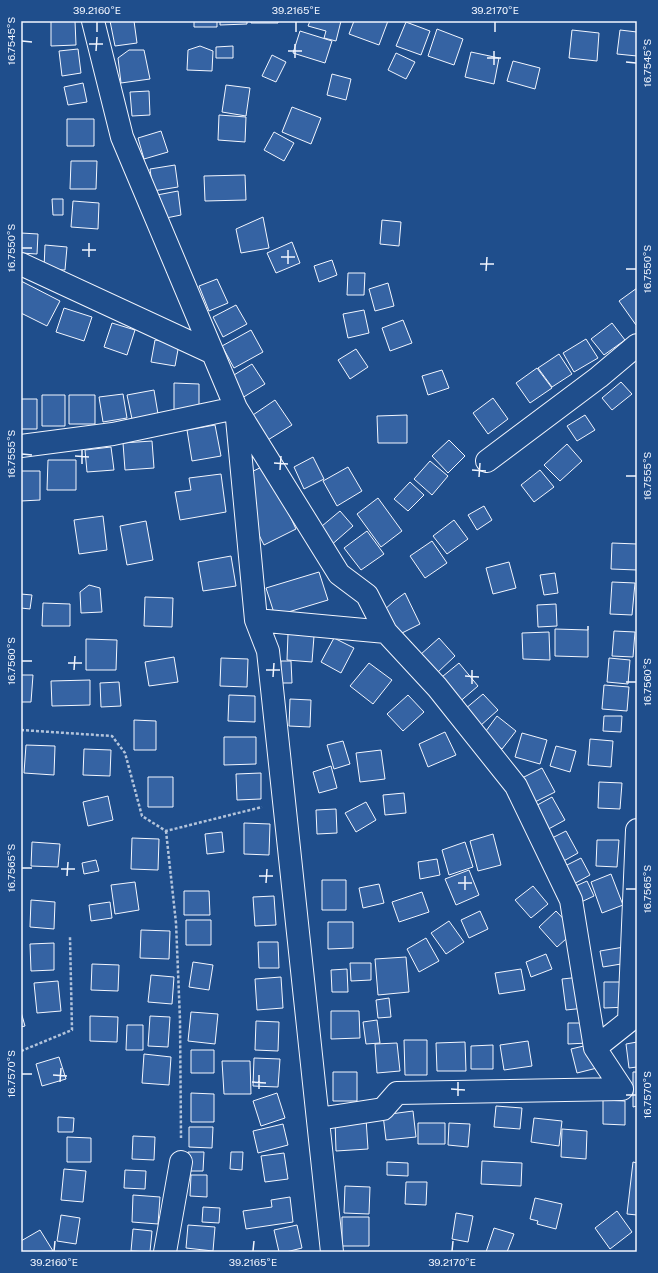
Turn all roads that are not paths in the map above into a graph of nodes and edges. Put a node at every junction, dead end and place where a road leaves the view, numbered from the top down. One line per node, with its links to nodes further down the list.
1 (93, 21): 4 (street)
2 (21, 264): 4 (street)
3 (637, 345): 7 (street)
4 (212, 353): 5 (street)
5 (236, 408): 6 (street); 8 (street); 9 (street)
6 (21, 446)
7 (487, 461)
8 (256, 620): 9 (street); 12 (street)
9 (386, 632): 11 (street)
10 (637, 830): 11 (street)
11 (595, 1048): 12 (street)
12 (318, 1119): 15 (street)
13 (182, 1162): 14 (street)
14 (165, 1252)
15 (332, 1252)

